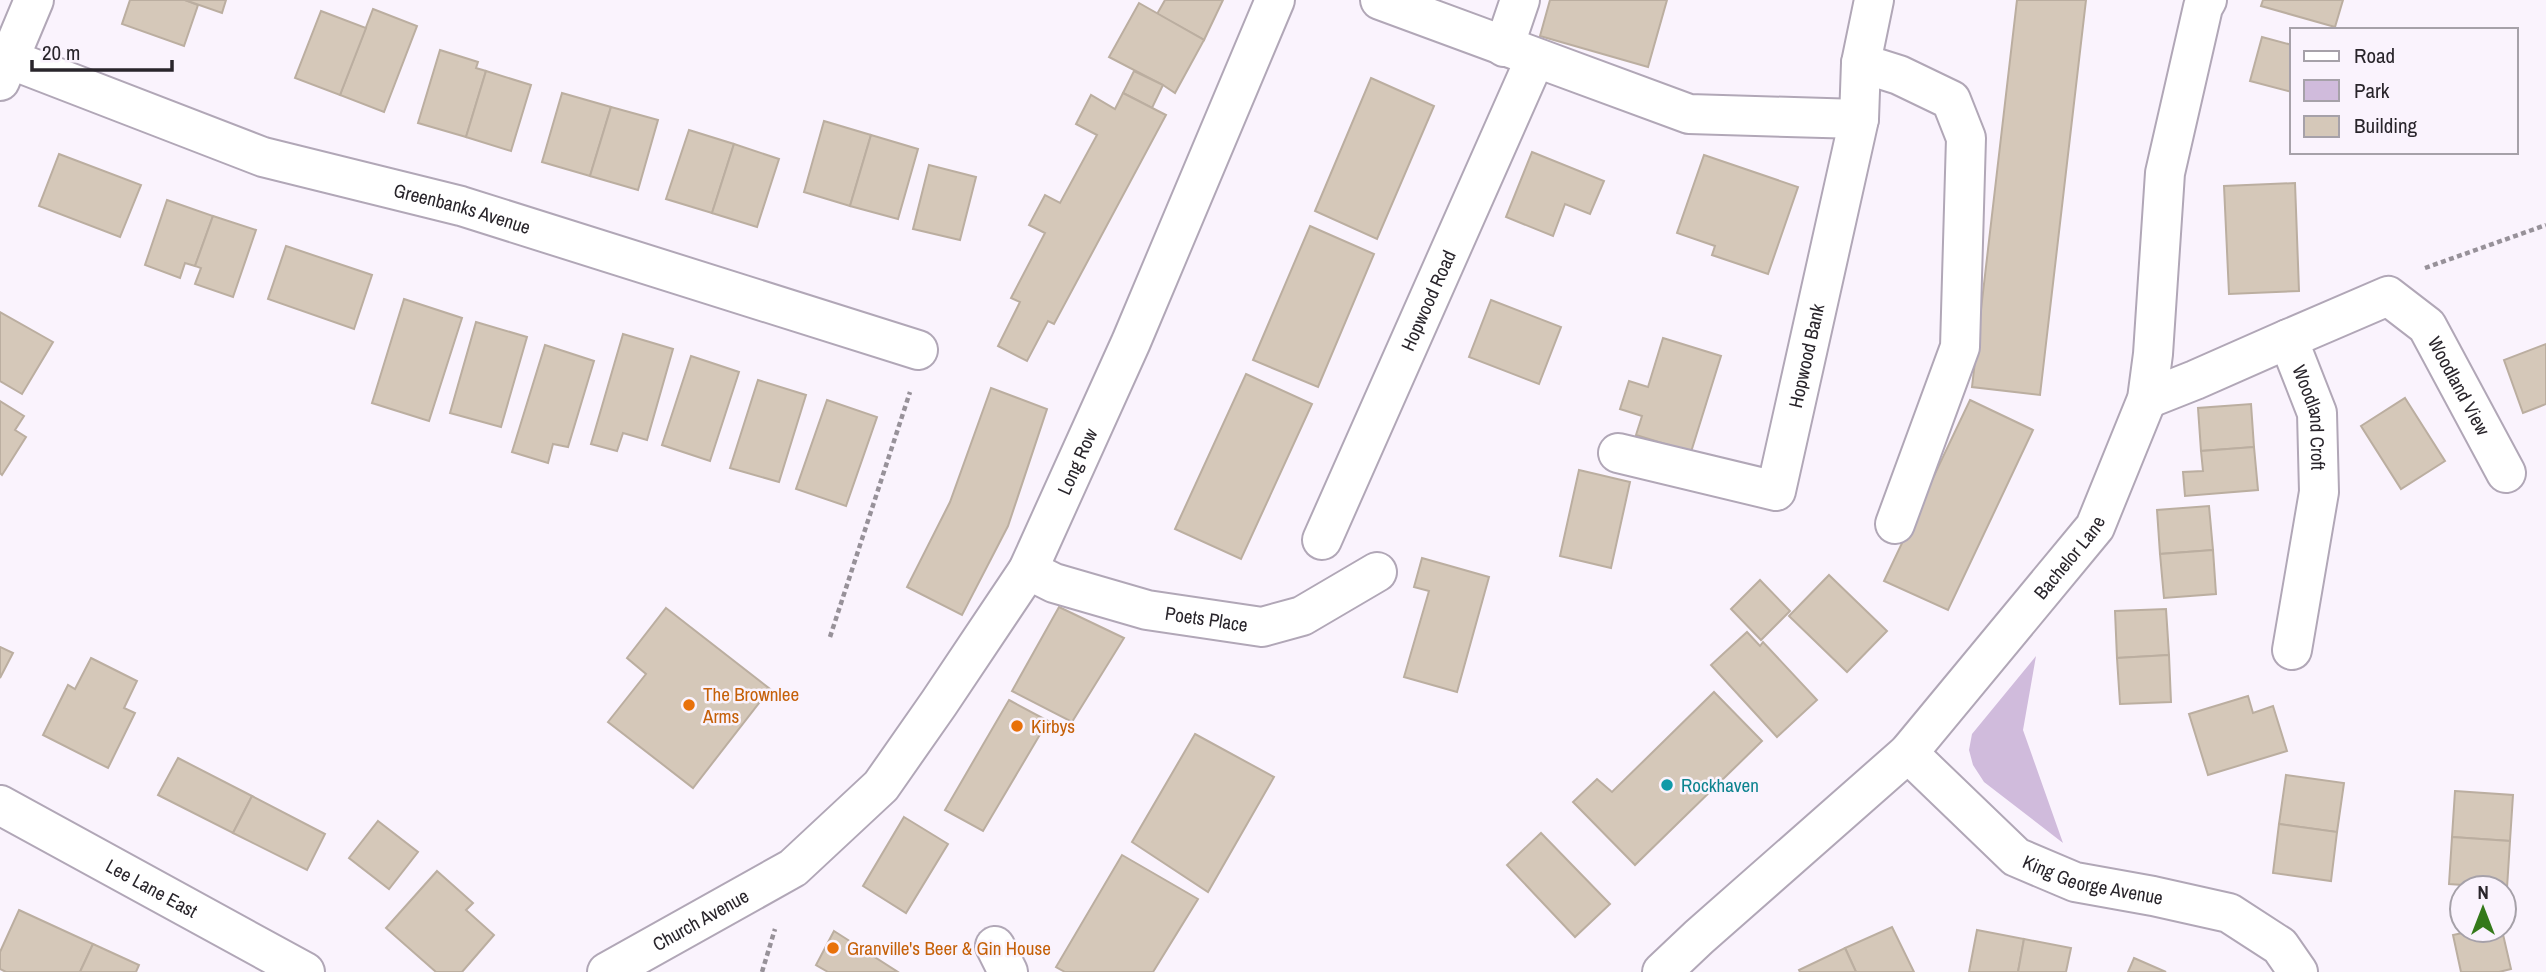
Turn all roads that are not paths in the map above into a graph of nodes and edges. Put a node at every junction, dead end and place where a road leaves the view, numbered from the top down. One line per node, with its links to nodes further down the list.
1 (34, 0): 9 (street)
2 (1275, 0): 18 (street, Long Row)
3 (1380, 0): 7 (street)
4 (1520, 0): 7 (street, Hopwood Road)
5 (1874, 0): 8 (street, Hopwood Bank)
6 (2207, 0): 13 (street, Bachelor Lane)
7 (1520, 53): 10 (street); 17 (street, Hopwood Road)
8 (1861, 63): 10 (street, Hopwood Bank); 16 (street)
9 (5, 70): 12 (street, Greenbanks Avenue)
10 (1859, 120): 14 (street, Hopwood Bank)
11 (2288, 339): 13 (street, Woodland Croft); 15 (street, Woodland View); 20 (street, Woodland Croft)
12 (918, 350)
13 (2147, 399): 21 (street, Bachelor Lane)
14 (1618, 453)
15 (2506, 473)
16 (1895, 524)
17 (1322, 540)
18 (1028, 570): 19 (street, Poets Place); 23 (street, Long Row)
19 (1377, 572)
20 (2292, 650)
21 (1908, 753): 26 (street, Bachelor Lane); 27 (street, King George Avenue)
22 (0, 805): 24 (street, Lee Lane East)
23 (793, 868): 25 (street, Church Avenue)
24 (305, 972)
25 (607, 972)
26 (1662, 972)
27 (2298, 972)

